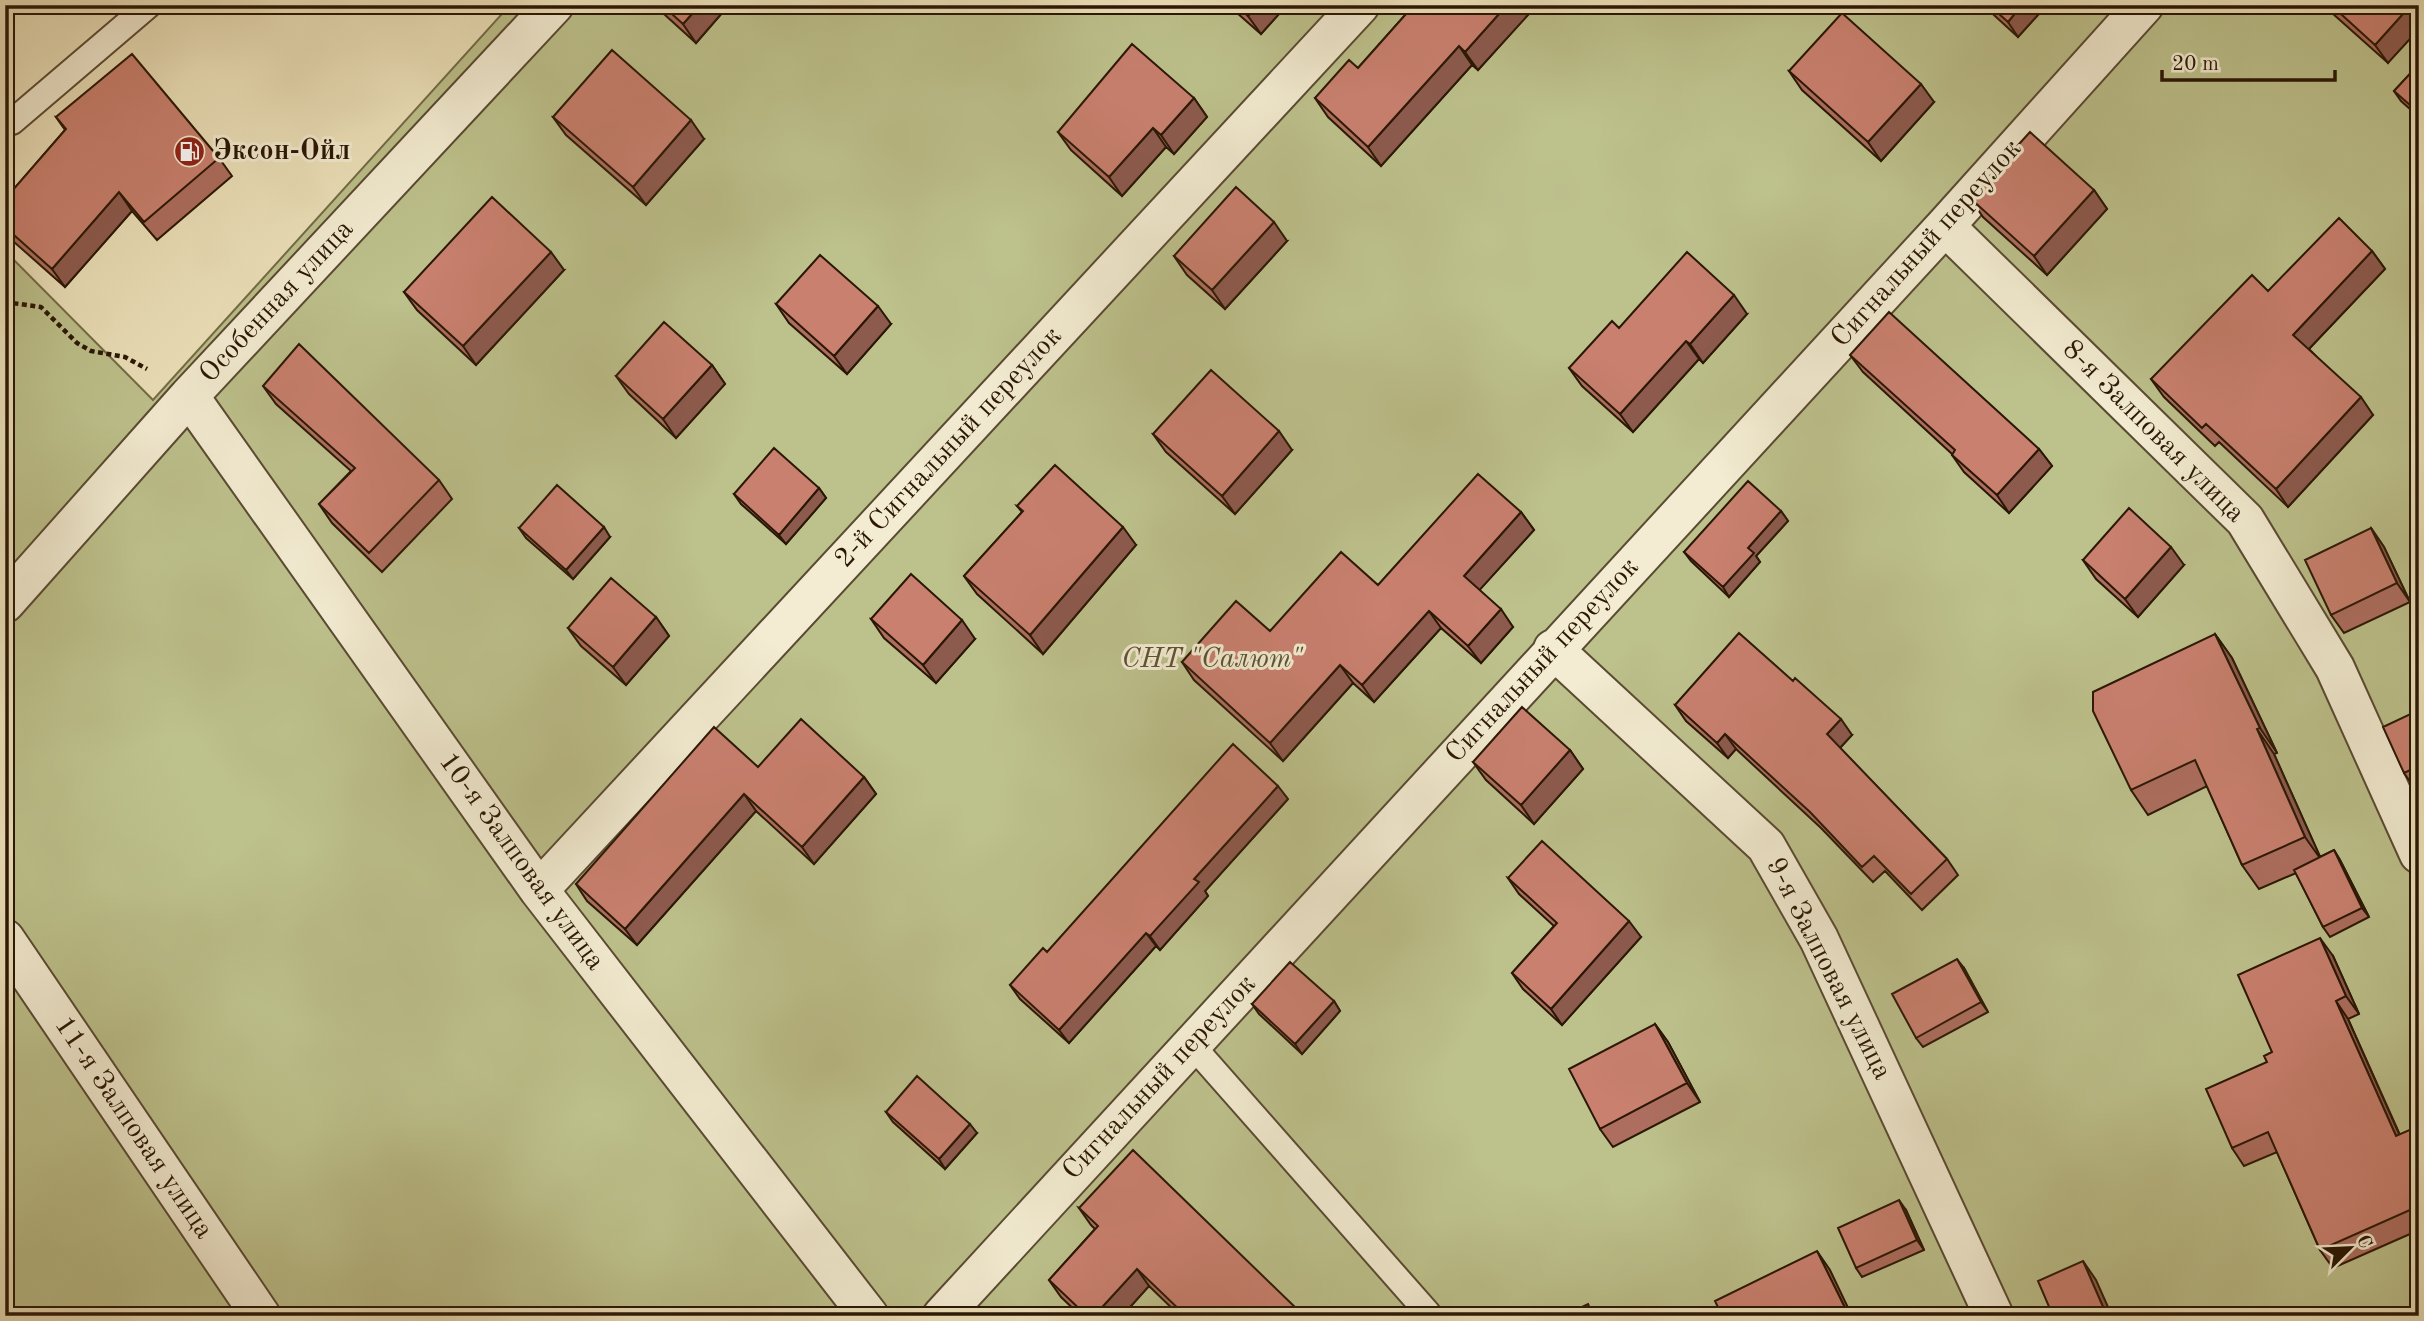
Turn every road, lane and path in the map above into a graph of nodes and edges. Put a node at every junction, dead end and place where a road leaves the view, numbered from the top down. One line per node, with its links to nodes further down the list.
1 (149, 5): 5 (lane)
2 (554, 5): 9 (street, Особенная улица)
3 (1360, 5): 13 (street, 2-й Сигнальный переулок)
4 (2144, 5): 6 (street, Сигнальный переулок)
5 (5, 122)
6 (1945, 226): 11 (street, Сигнальный переулок); 12 (street, 8-я Залповая улица)
7 (5, 302): 8 (path)
8 (144, 368)
9 (189, 396): 10 (street, Особенная улица); 13 (street, 10-я Залповая улица)
10 (5, 603)
11 (1553, 649): 15 (street, Сигнальный переулок); 20 (street, 9-я Залповая улица)
12 (2419, 854)
13 (539, 890): 17 (street, 10-я Залповая улица)
14 (5, 939): 16 (street, 11-я Залповая улица)
15 (1191, 1044): 18 (street, Сигнальный переулок); 19 (lane)
16 (261, 1316)
17 (869, 1316)
18 (942, 1316)
19 (1428, 1316)
20 (1994, 1316)

